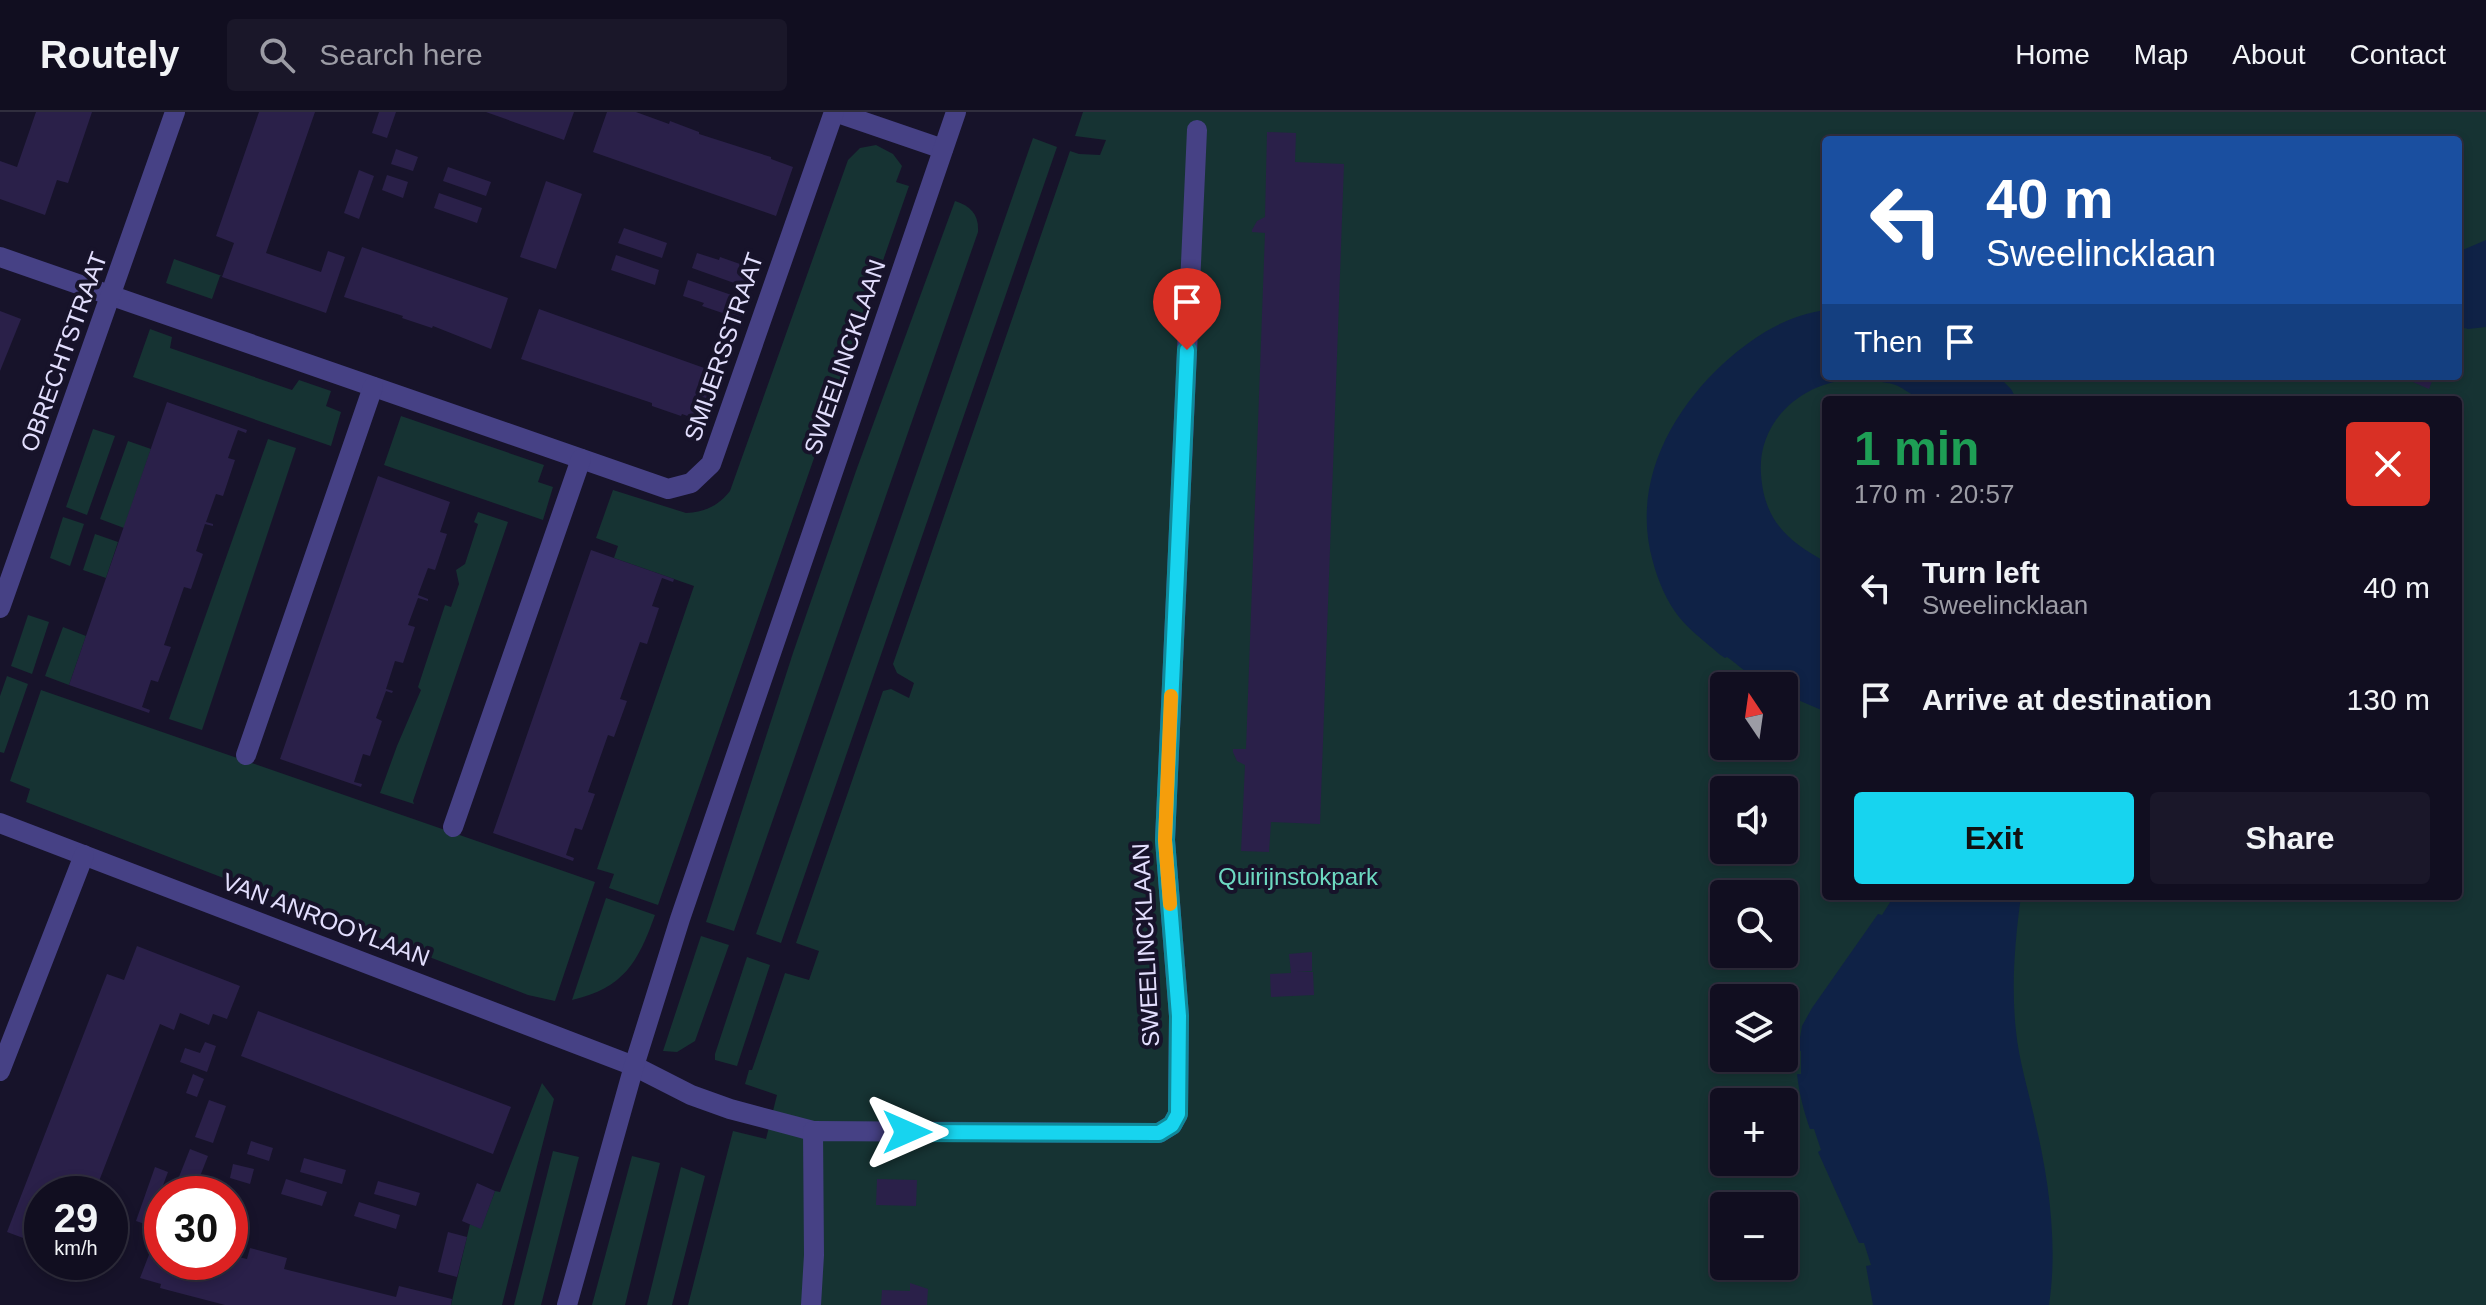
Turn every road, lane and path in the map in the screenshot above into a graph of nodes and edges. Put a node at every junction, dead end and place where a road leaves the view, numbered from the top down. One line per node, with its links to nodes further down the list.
1 (175, 112): 7 (street, OBRECHTSTRAAT)
2 (835, 112): 5 (street); 9 (street, SMIJERSSTRAAT)
3 (956, 112): 5 (street, SWEELINCKLAAN)
4 (1197, 130): 17 (street, SWEELINCKLAAN)
5 (943, 149): 15 (street, SWEELINCKLAAN)
6 (0, 257): 7 (street, SMIJERSSTRAAT)
7 (112, 295): 8 (street, SMIJERSSTRAAT); 10 (street, OBRECHTSTRAAT)
8 (373, 387): 9 (street, SMIJERSSTRAAT); 11 (street)
9 (581, 459): 13 (street)
10 (0, 608)
11 (246, 755)
12 (0, 823): 14 (street, VAN ANROOYLAAN)
13 (453, 827)
14 (84, 855): 15 (street, VAN ANROOYLAAN); 16 (street)
15 (634, 1066): 17 (street, VAN ANROOYLAAN); 18 (street, SWEELINCKLAAN)
16 (0, 1071)
17 (813, 1131): 19 (street)
18 (567, 1305)
19 (811, 1305)

